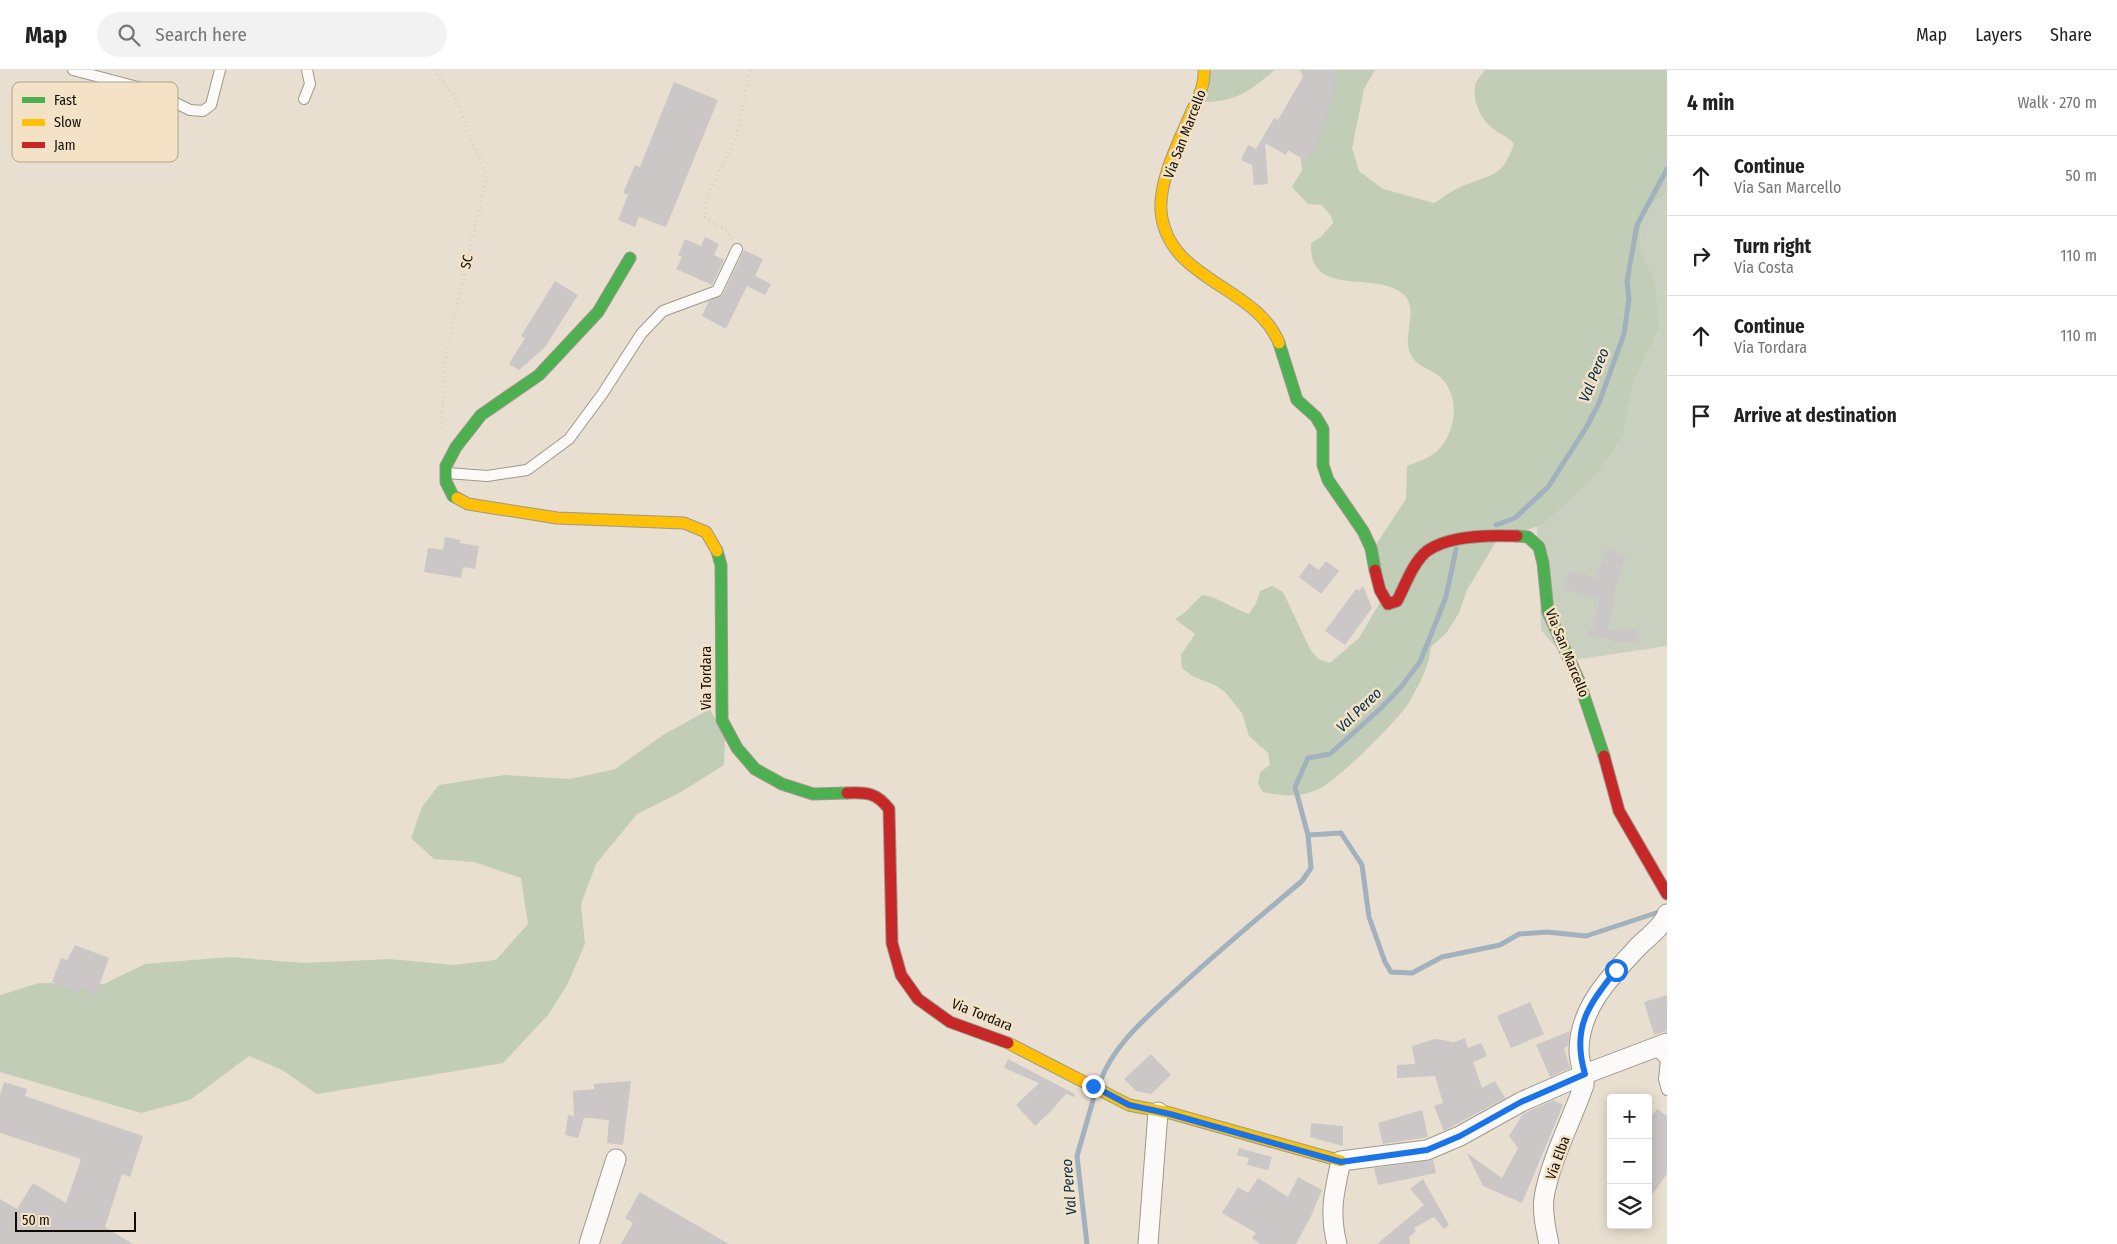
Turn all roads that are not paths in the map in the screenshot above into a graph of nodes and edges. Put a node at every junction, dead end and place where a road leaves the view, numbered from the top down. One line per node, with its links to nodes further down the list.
1 (74, 70): 5 (lane)
2 (220, 70): 7 (lane)
3 (307, 70): 6 (lane)
4 (1204, 70): 11 (street, Via San Marcello)
5 (119, 82)
6 (304, 99)
7 (178, 104)
8 (737, 249): 10 (lane)
9 (630, 258): 10 (street)
10 (446, 470): 16 (street, Via Tordara)
11 (1667, 894)
12 (1667, 914): 14 (street)
13 (1661, 1046): 14 (street); 15 (lane)
14 (1585, 1074): 18 (street); 22 (street, Via Elba)
15 (1667, 1090)
16 (1158, 1112): 18 (street, Via Tordara); 20 (street)
17 (616, 1160): 19 (street)
18 (1341, 1162): 21 (street)
19 (589, 1244)
20 (1148, 1244)
21 (1336, 1244)
22 (1549, 1244)

